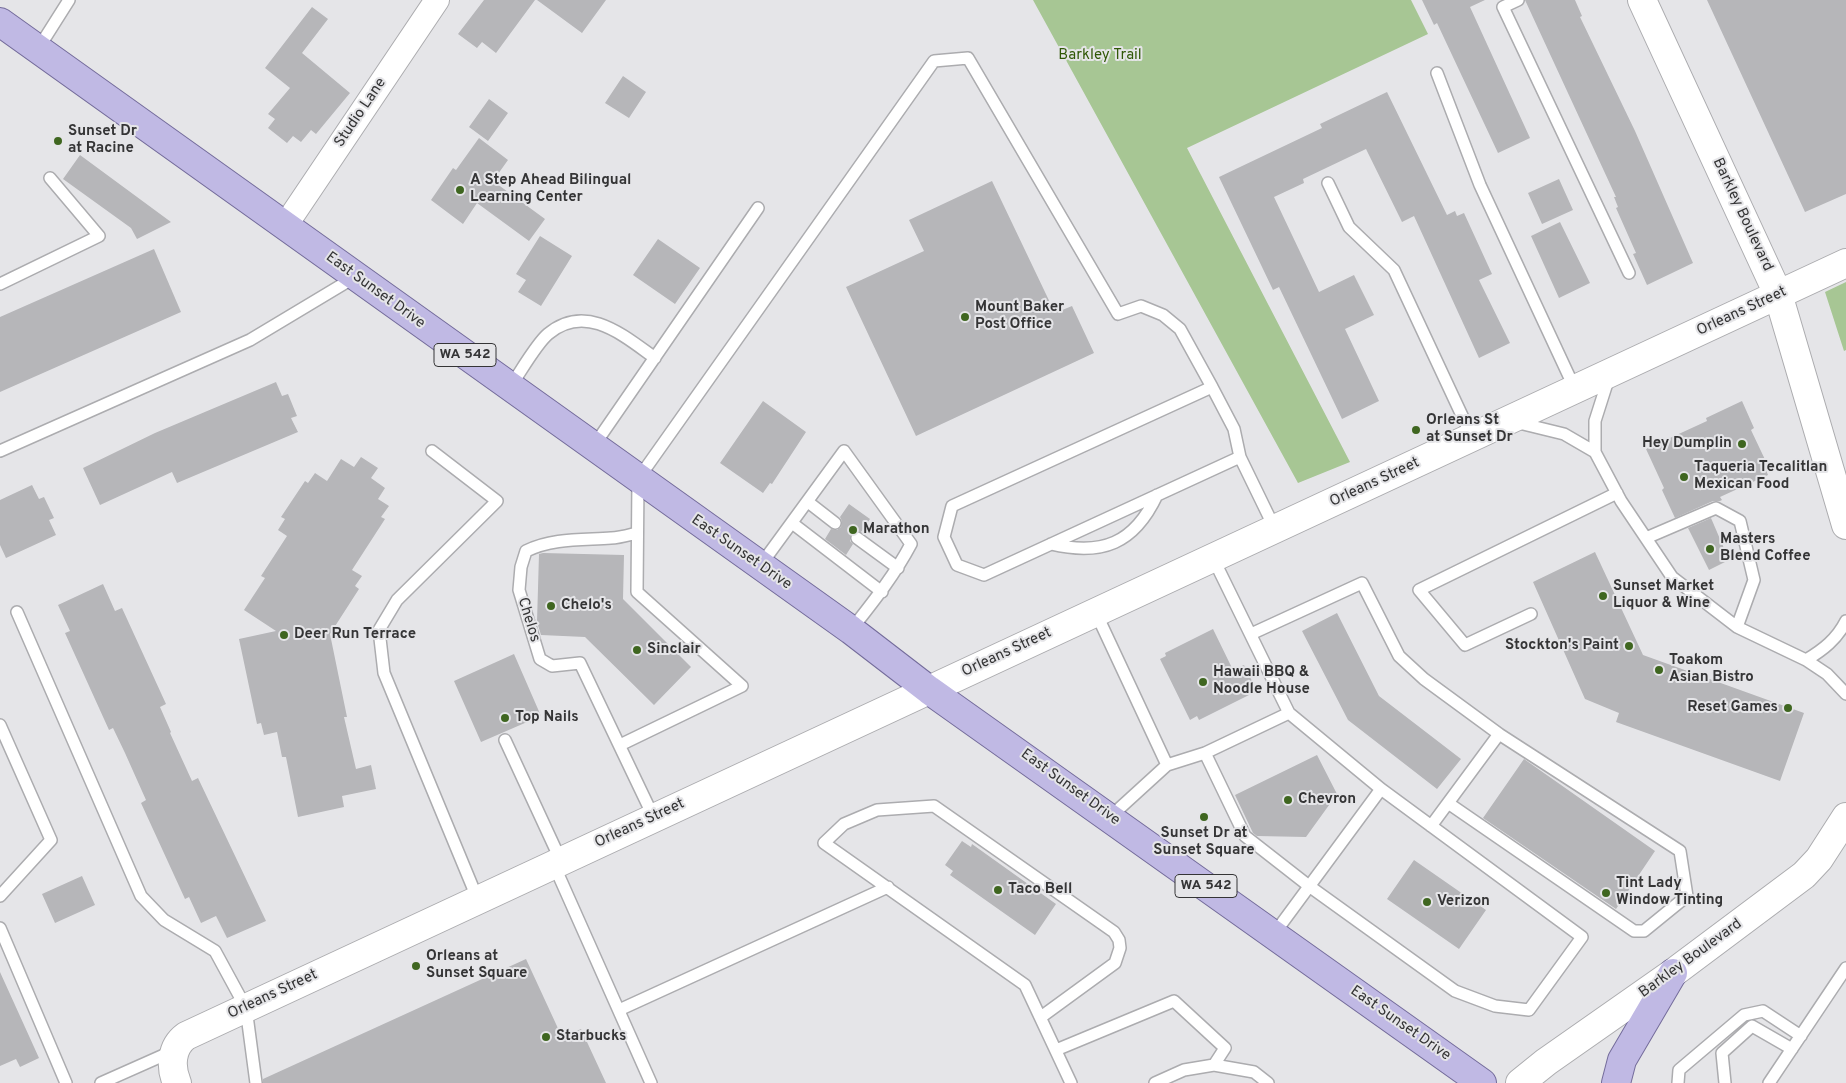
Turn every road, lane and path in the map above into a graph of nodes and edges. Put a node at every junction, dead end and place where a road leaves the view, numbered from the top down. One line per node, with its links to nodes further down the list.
1 (69, 0): 6 (lane)
2 (437, 0): 11 (street, Studio Lane)
3 (1518, 0): 13 (lane)
4 (1642, 0): 16 (main road, Barkley Boulevard)
5 (0, 22): 6 (main road, East Sunset Drive / WA 542)
6 (38, 49): 11 (main road, East Sunset Drive / WA 542)
7 (1437, 73): 21 (lane)
8 (50, 178): 15 (lane)
9 (1328, 183): 23 (lane)
10 (758, 208): 17 (lane)
11 (284, 226): 14 (main road, East Sunset Drive / WA 542)
12 (1846, 263): 16 (main road, Orleans Street)
13 (1629, 273)
14 (356, 277): 19 (main road, East Sunset Drive / WA 542); 25 (lane)
15 (0, 284)
16 (1778, 294): 18 (main road, Orleans Street); 30 (main road, Barkley Boulevard)
17 (655, 358): 19 (lane); 24 (lane)
18 (1611, 373): 21 (main road, Orleans Street); 27 (lane)
19 (510, 387): 24 (main road, East Sunset Drive / WA 542)
20 (1212, 387): 28 (lane); 29 (lane); 41 (lane)
21 (1575, 389): 22 (main road, Orleans Street)
22 (1508, 420): 23 (main road, Orleans Street); 27 (lane)
23 (1472, 437): 37 (main road, Orleans Street)
24 (593, 447): 29 (main road, East Sunset Drive / WA 542)
25 (0, 451)
26 (432, 451): 73 (lane)
27 (1595, 452): 31 (lane)
28 (1240, 457): 32 (lane); 37 (lane)
29 (638, 479): 38 (lane); 43 (main road, East Sunset Drive / WA 542)
30 (1840, 480): 36 (main road, Barkley Boulevard)
31 (1617, 493): 40 (lane); 48 (lane)
32 (1157, 495): 41 (lane); 41 (lane)
33 (808, 502): 34 (lane); 35 (lane); 44 (lane)
34 (792, 523): 43 (lane); 45 (lane)
35 (835, 523)
36 (1846, 526)
37 (1275, 529): 42 (main road, Orleans Street)
38 (638, 533): 60 (lane); 60 (lane, Chelos)
39 (857, 538): 44 (lane)
40 (1646, 538): 50 (lane); 50 (lane)
41 (1051, 544)
42 (1213, 558): 47 (main road, Orleans Street); 52 (lane)
43 (760, 566): 51 (main road, East Sunset Drive / WA 542)
44 (898, 568): 45 (lane)
45 (882, 592): 51 (lane)
46 (17, 612): 78 (lane)
47 (1096, 612): 54 (main road, Orleans Street); 62 (lane)
48 (1531, 614)
49 (1846, 621): 53 (lane)
50 (1737, 627): 53 (lane)
51 (850, 630): 54 (main road, East Sunset Drive / WA 542)
52 (1251, 634): 56 (lane); 58 (lane)
53 (1806, 660): 55 (lane)
54 (930, 690): 65 (main road, East Sunset Drive / WA 542); 67 (main road, Orleans Street)
55 (1846, 694)
56 (1289, 713): 61 (lane); 63 (lane)
57 (0, 725): 72 (lane)
58 (1499, 734): 64 (lane); 64 (lane)
59 (505, 740): 69 (lane)
60 (620, 745): 67 (lane)
61 (1205, 753): 62 (lane); 70 (lane)
62 (1167, 765): 65 (lane)
63 (1381, 789): 68 (lane); 70 (lane)
64 (1448, 803): 68 (lane)
65 (1110, 817): 75 (main road, East Sunset Drive / WA 542)
66 (1846, 817): 77 (main road, Barkley Boulevard)
67 (654, 818): 69 (main road, Orleans Street)
68 (1431, 826): 70 (lane)
69 (558, 863): 73 (main road, Orleans Street); 79 (lane)
70 (1309, 886): 75 (lane)
71 (888, 887): 79 (lane); 80 (lane); 80 (lane)
72 (0, 896)
73 (478, 900): 78 (main road, Orleans Street)
74 (0, 928): 86 (lane)
75 (1274, 934): 94 (main road, East Sunset Drive / WA 542)
76 (1846, 968): 81 (lane)
77 (1673, 973): 95 (main road, Barkley Boulevard); 96 (main road)
78 (246, 1008): 84 (main road, Orleans Street); 89 (lane)
79 (619, 1010): 90 (lane)
80 (1040, 1017): 83 (lane)
81 (1801, 1036): 82 (lane); 97 (lane)
82 (1792, 1049): 98 (lane); 99 (lane)
83 (1056, 1050): 85 (lane); 91 (lane)
84 (175, 1051): 87 (lane); 88 (main road)
85 (1214, 1064): 92 (lane); 93 (lane)
86 (66, 1083)
87 (101, 1083)
88 (177, 1083)
89 (256, 1083)
90 (651, 1083)
91 (1072, 1083)
92 (1155, 1083)
93 (1268, 1083)
94 (1482, 1083)
95 (1520, 1083)
96 (1616, 1083)
97 (1678, 1083)
98 (1726, 1083)
99 (1769, 1083)

